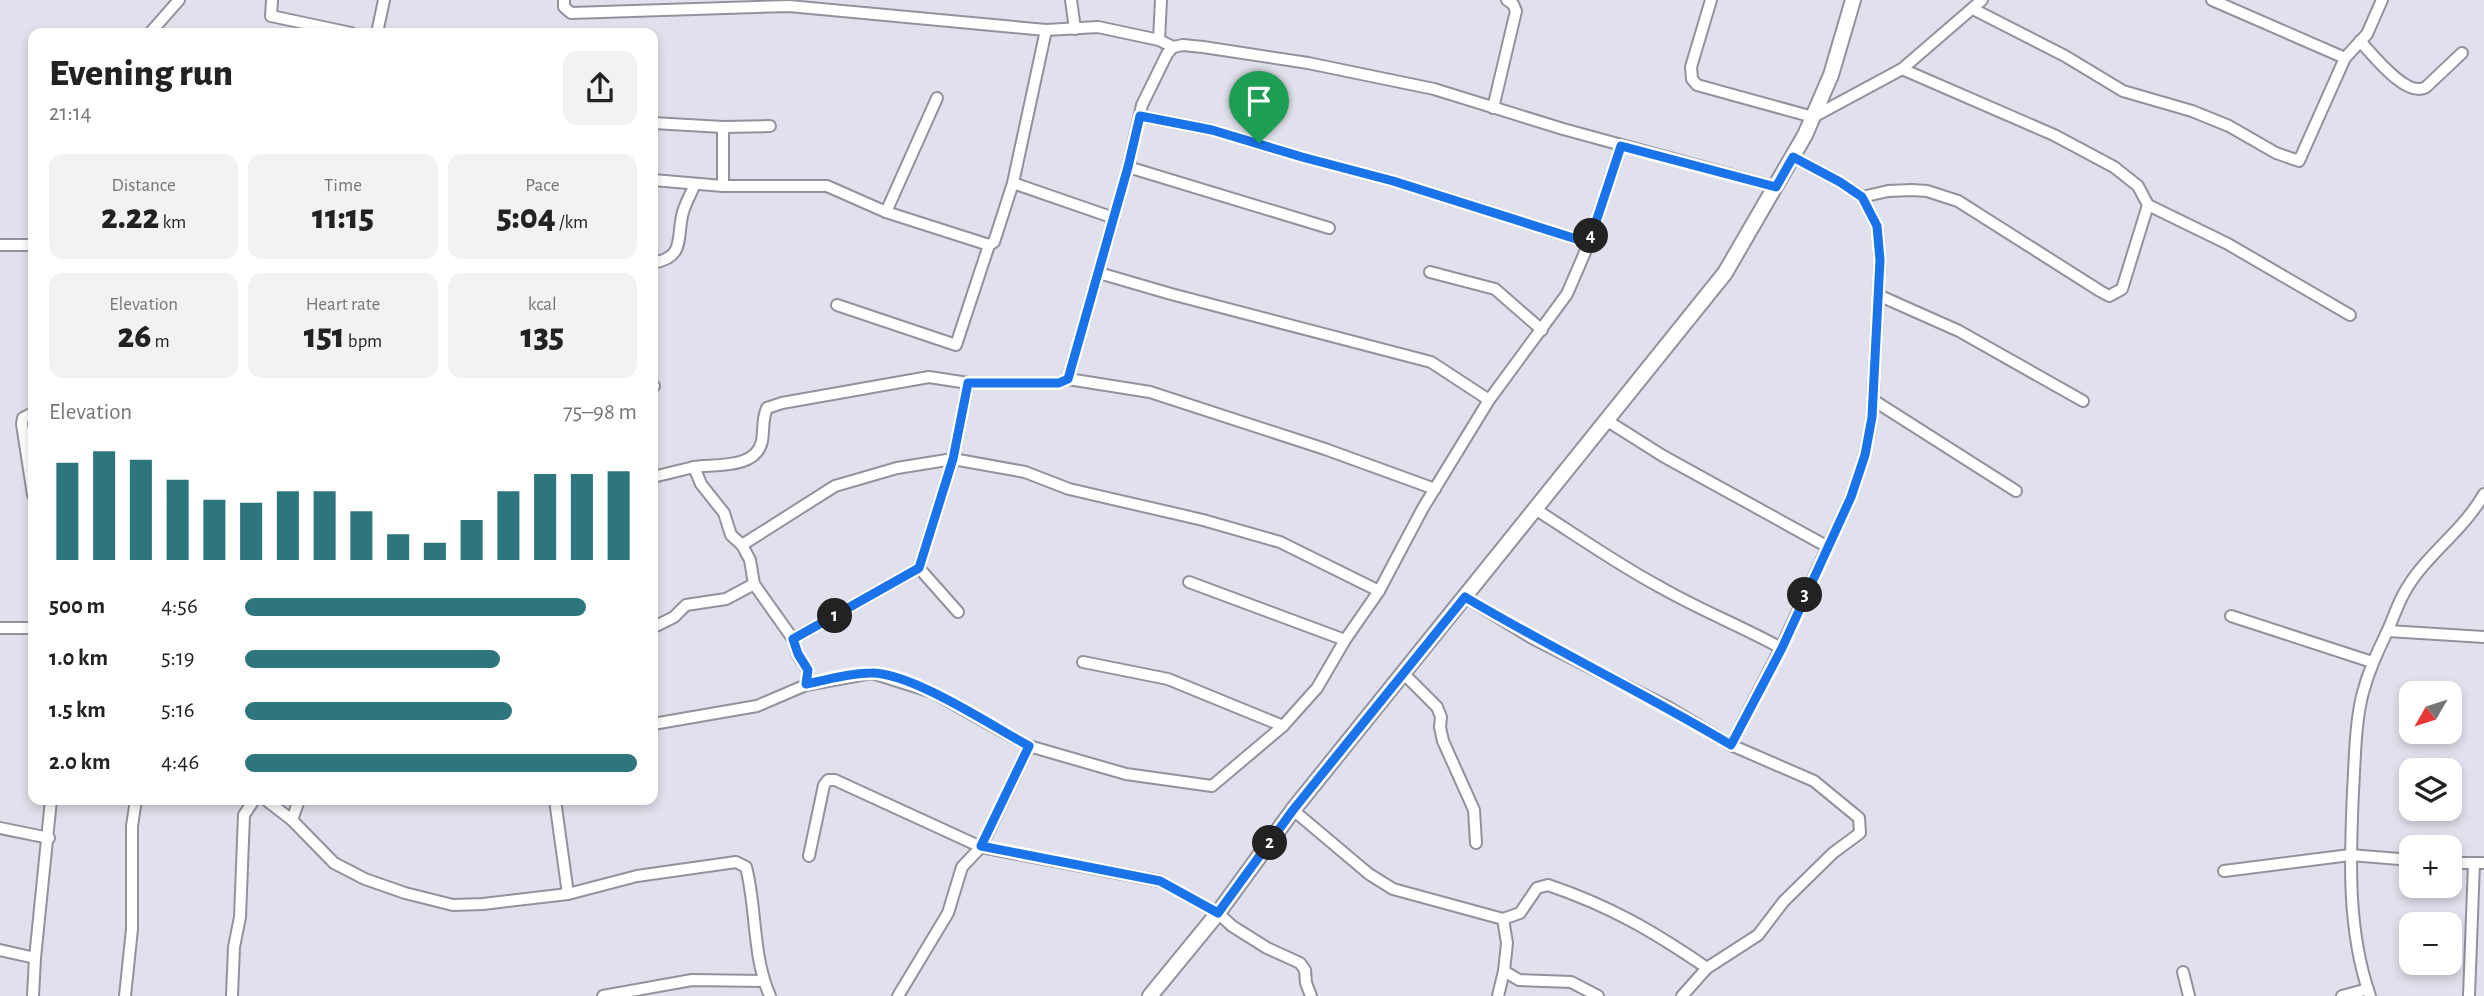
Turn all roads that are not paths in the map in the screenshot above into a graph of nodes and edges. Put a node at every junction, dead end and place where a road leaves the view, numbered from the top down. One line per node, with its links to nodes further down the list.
1 (179, 0): 14 (street)
2 (271, 0): 15 (street)
3 (384, 0): 16 (street)
4 (564, 0): 18 (street)
5 (1071, 0): 17 (street)
6 (1161, 0): 19 (street)
7 (1507, 0): 26 (street)
8 (1712, 0): 28 (street)
9 (1853, 0): 28 (street)
10 (1982, 0): 13 (street)
11 (2212, 0): 23 (street)
12 (2382, 0): 20 (street)
13 (1973, 9): 23 (street); 24 (street)
14 (154, 28)
15 (327, 28)
16 (378, 28)
17 (1076, 29): 18 (street); 19 (street)
18 (1046, 30): 36 (street)
19 (1159, 40): 21 (street)
20 (2360, 41): 22 (street); 23 (street)
21 (1173, 47): 26 (street); 27 (street)
22 (2462, 53)
23 (2345, 58)
24 (1902, 69): 28 (street); 41 (street)
25 (937, 98): 42 (street)
26 (1493, 107): 32 (street)
27 (1140, 116): 34 (street); 45 (street)
28 (1813, 117): 33 (street)
29 (658, 123): 31 (street)
30 (770, 126): 31 (street)
31 (723, 127): 38 (street)
32 (1621, 146): 39 (street); 45 (street)
33 (1793, 157): 39 (street); 40 (street)
34 (1128, 167): 43 (street); 44 (street)
35 (658, 180): 37 (street)
36 (1013, 183): 43 (street); 48 (street)
37 (695, 184): 38 (street); 49 (street)
38 (723, 186): 42 (street)
39 (1776, 187): 62 (street)
40 (1862, 197): 41 (street); 52 (street)
41 (2148, 205): 54 (street)
42 (886, 212): 48 (street)
43 (1114, 218): 51 (street)
44 (1329, 228)
45 (1589, 243): 55 (street)
46 (28, 244): 47 (street)
47 (0, 245)
48 (989, 245): 53 (street)
49 (658, 262)
50 (1430, 272): 55 (street)
51 (1099, 273): 56 (street); 58 (street)
52 (1878, 295): 59 (street); 60 (street)
53 (837, 305)
54 (2350, 315)
55 (1542, 330): 58 (street)
56 (1068, 379): 57 (street); 67 (street)
57 (968, 383): 63 (street); 65 (street)
58 (1489, 400): 67 (street)
59 (1873, 400): 68 (street); 73 (street)
60 (2083, 401)
61 (28, 416): 64 (street)
62 (1606, 420): 70 (street); 73 (street)
63 (953, 459): 72 (street); 74 (street); 77 (street)
64 (28, 463)
65 (694, 467): 66 (street); 72 (street)
66 (658, 476)
67 (1434, 489): 77 (street)
68 (2016, 491)
69 (2484, 494): 71 (street)
70 (1535, 509): 78 (street); 88 (street)
71 (2480, 509): 84 (street)
72 (742, 545): 76 (street)
73 (1828, 547): 88 (street)
74 (919, 568): 79 (street); 86 (street)
75 (1189, 582): 87 (street)
76 (754, 584): 81 (street); 86 (street)
77 (1379, 590): 87 (street)
78 (1465, 597): 91 (street); 95 (street)
79 (958, 612)
80 (2231, 616): 90 (street)
81 (658, 625)
82 (0, 628): 83 (street)
83 (28, 628)
84 (2388, 631): 85 (street); 90 (street)
85 (2484, 637)
86 (793, 639): 92 (street)
87 (1345, 640): 94 (street)
88 (1782, 648): 95 (street)
89 (1083, 662): 94 (street)
90 (2372, 662): 109 (street)
91 (1404, 674): 103 (street); 107 (street)
92 (806, 684): 93 (street); 96 (street)
93 (658, 723)
94 (1283, 726): 96 (street)
95 (1731, 745): 119 (street)
96 (1029, 746): 108 (street)
97 (51, 805): 106 (street)
98 (135, 805): 125 (street)
99 (251, 805): 126 (street)
100 (272, 805): 104 (street)
101 (297, 805): 104 (street)
102 (556, 805): 114 (street)
103 (1293, 810): 115 (street); 116 (street)
104 (292, 820): 114 (street)
105 (0, 828): 106 (street)
106 (49, 838): 118 (street)
107 (1476, 843)
108 (981, 846): 110 (street); 115 (street); 129 (street)
109 (2350, 855): 111 (street); 113 (street); 123 (street)
110 (809, 856)
111 (2399, 859)
112 (2479, 863): 137 (street)
113 (2224, 871)
114 (568, 894): 122 (street)
115 (1218, 913): 130 (street); 131 (street)
116 (1503, 919): 119 (street); 120 (street)
117 (0, 950): 118 (street)
118 (35, 958): 124 (street)
119 (1707, 968): 134 (street)
120 (1504, 971): 132 (street); 133 (street)
121 (2183, 972): 135 (street)
122 (764, 981): 127 (street); 128 (street)
123 (2369, 992): 136 (street)
124 (33, 996)
125 (125, 996)
126 (232, 996)
127 (603, 996)
128 (770, 996)
129 (898, 996)
130 (1150, 996)
131 (1311, 996)
132 (1498, 996)
133 (1598, 996)
134 (1682, 996)
135 (2189, 996)
136 (2343, 996)
137 (2469, 996)

